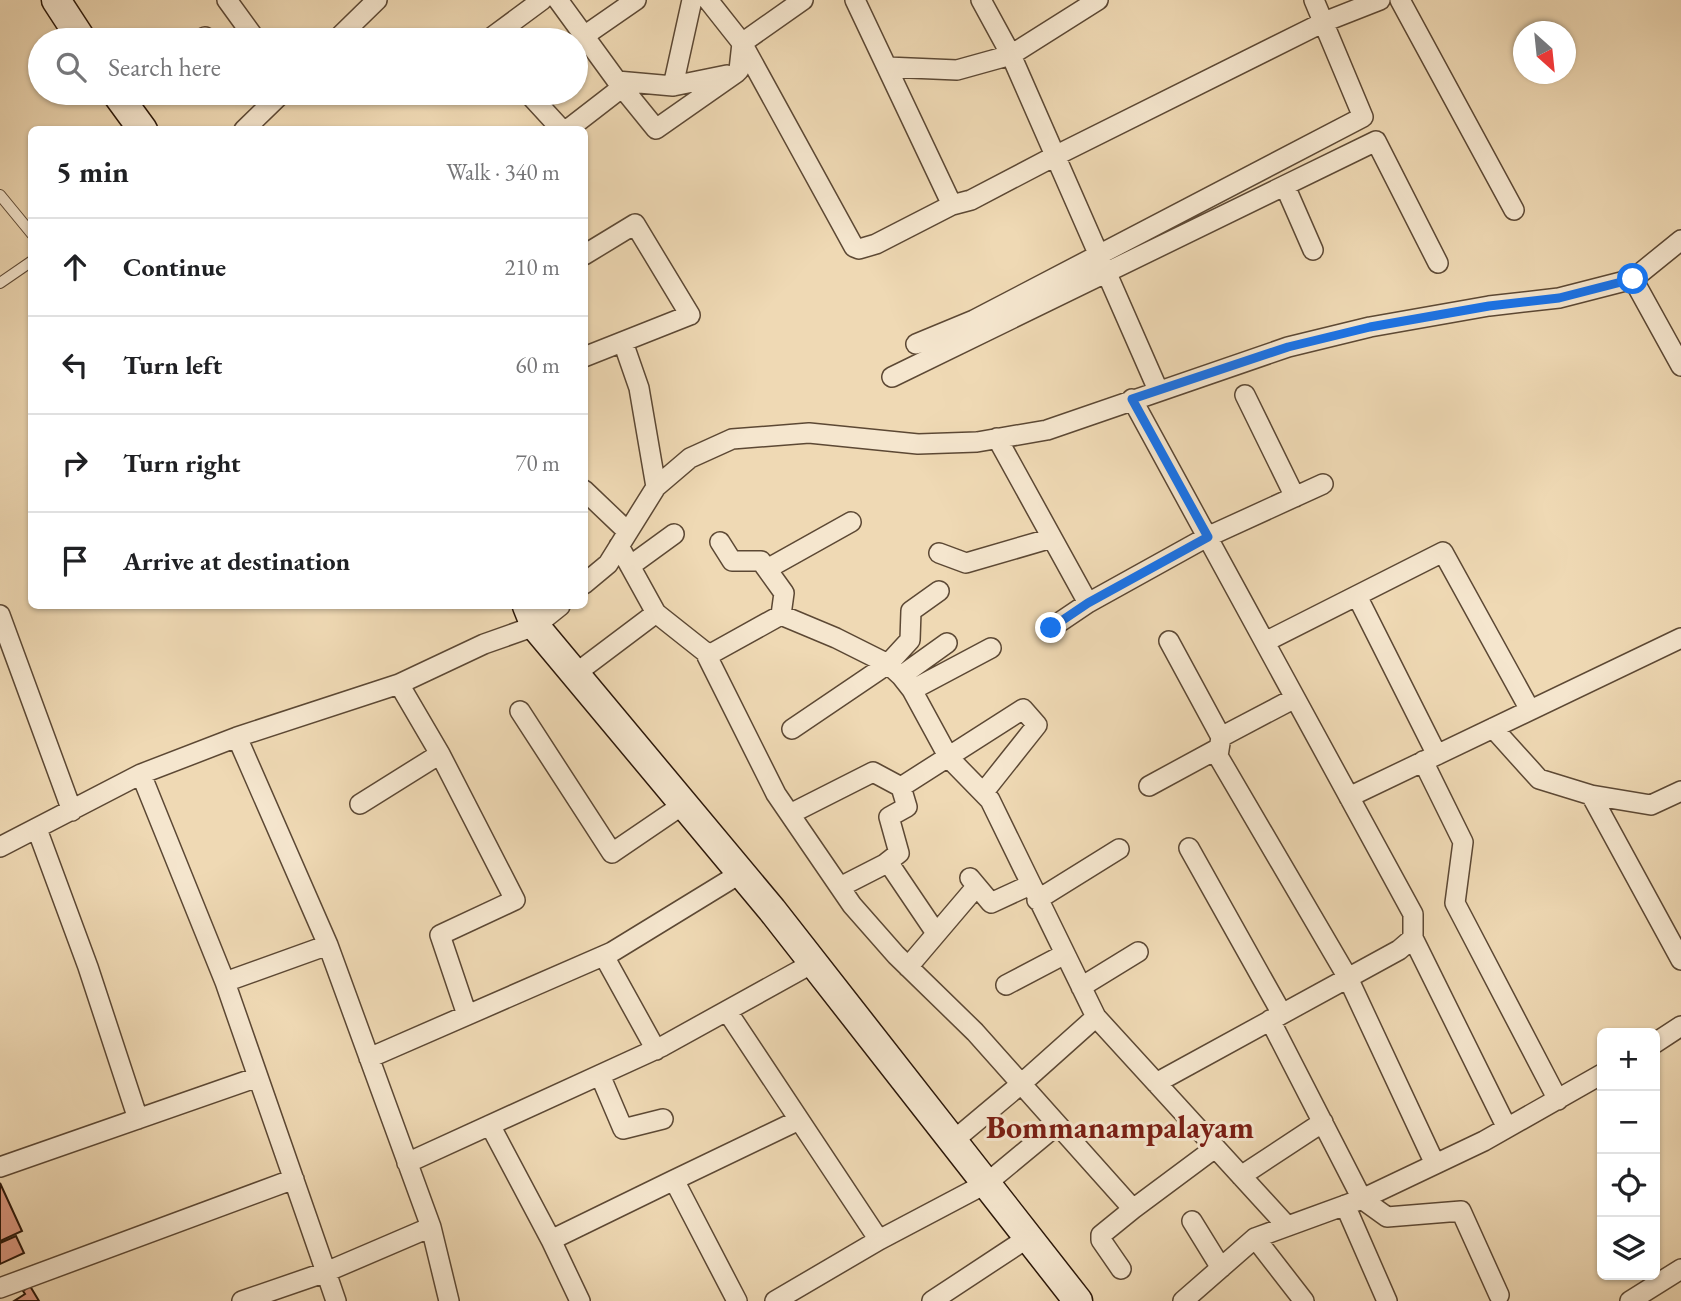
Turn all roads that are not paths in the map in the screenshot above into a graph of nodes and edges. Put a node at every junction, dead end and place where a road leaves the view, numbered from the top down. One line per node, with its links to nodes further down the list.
1 (57, 0): 17 (street)
2 (377, 0): 19 (street)
3 (542, 0): 20 (street)
4 (558, 0): 21 (street)
5 (636, 0): 22 (street)
6 (692, 0): 29 (street)
7 (708, 0): 24 (street)
8 (803, 0): 24 (street)
9 (855, 0): 26 (street)
10 (981, 0): 25 (street)
11 (1098, 0): 25 (street)
12 (1314, 0): 16 (street)
13 (1380, 0): 16 (street)
14 (1400, 0): 41 (street)
15 (230, 1): 18 (street)
16 (1324, 22): 37 (street); 48 (street)
17 (74, 28)
18 (248, 28)
19 (348, 28)
20 (504, 28)
21 (578, 28)
22 (588, 33)
23 (588, 41): 28 (street)
24 (742, 43): 27 (street); 40 (street)
25 (1011, 55): 26 (street); 37 (street)
26 (887, 67): 40 (street)
27 (736, 74): 28 (street); 29 (street)
28 (617, 81): 29 (street); 36 (street)
29 (673, 86)
30 (130, 105): 33 (street)
31 (270, 105): 34 (street)
32 (540, 105): 35 (street)
33 (141, 126)
34 (248, 126)
35 (561, 126)
36 (570, 126)
37 (1055, 156): 40 (street); 48 (street)
38 (1285, 186): 45 (street); 46 (street); 48 (street)
39 (0, 195): 42 (lane)
40 (953, 205)
41 (1514, 210)
42 (28, 229)
43 (1681, 240): 49 (street)
44 (588, 250): 51 (street)
45 (1313, 250)
46 (1438, 263)
47 (28, 264): 50 (lane)
48 (1103, 264): 52 (street); 55 (street); 56 (street)
49 (1633, 279): 54 (street); 56 (street)
50 (0, 283)
51 (623, 342): 53 (street); 61 (street)
52 (916, 344)
53 (588, 355)
54 (1681, 366)
55 (892, 377)
56 (1158, 390): 58 (street)
57 (1245, 395): 63 (street)
58 (1132, 399): 59 (street); 66 (street)
59 (997, 438): 61 (street); 67 (street)
60 (1323, 484): 63 (street)
61 (656, 488): 68 (street)
62 (588, 495): 68 (street)
63 (1295, 497): 66 (street)
64 (851, 522): 72 (street)
65 (674, 534): 71 (street)
66 (1208, 537): 76 (street); 85 (street)
67 (1052, 538): 70 (street); 76 (street)
68 (624, 539): 71 (street); 73 (street)
69 (720, 542): 72 (street)
70 (939, 553)
71 (631, 566): 78 (street)
72 (767, 569): 80 (street)
73 (588, 581)
74 (939, 591): 90 (street)
75 (1357, 596): 85 (street); 94 (street); 101 (street)
76 (1088, 603): 82 (street)
77 (551, 609): 81 (street)
78 (656, 613): 88 (street); 89 (street)
79 (0, 615): 111 (street)
80 (781, 615): 88 (street); 90 (street)
81 (531, 616): 89 (street); 91 (street)
82 (1051, 628)
83 (1681, 638): 94 (street)
84 (1169, 640): 98 (street)
85 (1265, 642): 92 (street)
86 (947, 643): 90 (street)
87 (990, 648): 90 (street)
88 (709, 655): 112 (street)
89 (575, 674): 110 (street)
90 (900, 677): 96 (street); 100 (street)
91 (399, 684): 97 (street); 99 (street)
92 (1295, 698): 98 (street); 108 (street)
93 (520, 710): 110 (street)
94 (1530, 710): 95 (street)
95 (1493, 728): 101 (street); 107 (street)
96 (792, 729)
97 (237, 737): 102 (street); 123 (street)
98 (1220, 742): 103 (street); 130 (street)
99 (440, 754): 109 (street); 135 (street)
100 (949, 758): 104 (street); 106 (street); 106 (street)
101 (1430, 758): 108 (street); 147 (street)
102 (141, 774): 111 (street); 131 (street)
103 (1149, 786)
104 (901, 787): 112 (street); 117 (street)
105 (1681, 792): 107 (street)
106 (983, 793): 120 (street)
107 (1591, 795): 127 (street)
108 (1349, 797): 122 (street)
109 (360, 804)
110 (684, 804): 118 (street)
111 (72, 811): 113 (street)
112 (790, 814): 119 (street)
113 (37, 829): 114 (street); 148 (street)
114 (0, 847)
115 (1189, 848): 137 (street)
116 (1118, 849): 120 (street)
117 (888, 862): 119 (street); 121 (street)
118 (741, 873): 126 (street); 128 (street)
119 (840, 887): 129 (street)
120 (1034, 892): 121 (street); 125 (street)
121 (936, 933): 129 (street)
122 (1413, 938): 130 (street); 154 (street)
123 (328, 945): 131 (street); 141 (street)
124 (1138, 952): 133 (street)
125 (1065, 954): 132 (street); 133 (street)
126 (604, 956): 135 (street); 140 (street)
127 (1681, 960)
128 (813, 963): 134 (street); 155 (street)
129 (908, 967): 146 (street)
130 (1348, 978): 137 (street); 158 (street)
131 (225, 982): 143 (street)
132 (1006, 985)
133 (1081, 987): 136 (street)
134 (727, 1011): 140 (street); 150 (street)
135 (467, 1015): 141 (street)
136 (1096, 1017): 145 (street); 146 (street)
137 (1276, 1017): 145 (street); 151 (street)
138 (1681, 1026): 139 (street)
139 (1660, 1040)
140 (656, 1050): 142 (street)
141 (369, 1058): 157 (street)
142 (600, 1075): 149 (street); 152 (street)
143 (258, 1077): 148 (street); 161 (street)
144 (1597, 1077): 147 (street)
145 (1156, 1083): 156 (street)
146 (1021, 1084): 153 (street); 155 (street)
147 (1558, 1100): 154 (street)
148 (138, 1119): 159 (street)
149 (663, 1119)
150 (799, 1120): 162 (street); 172 (street)
151 (1323, 1122): 160 (street); 164 (street)
152 (490, 1125): 157 (street); 171 (street)
153 (1057, 1125): 163 (street); 165 (street)
154 (1507, 1128): 158 (street)
155 (953, 1141): 163 (street)
156 (1215, 1148): 160 (street); 165 (street)
157 (407, 1163): 168 (street)
158 (1435, 1164): 164 (street)
159 (0, 1167)
160 (1241, 1176): 167 (street)
161 (294, 1180): 176 (street); 177 (street)
162 (674, 1181): 171 (street); 184 (street)
163 (987, 1183): 169 (street); 172 (street)
164 (1354, 1202): 167 (street); 178 (street); 189 (street)
165 (1133, 1209): 174 (street)
166 (1192, 1221): 173 (street)
167 (1287, 1226): 170 (street)
168 (431, 1227): 176 (street); 182 (street)
169 (1029, 1237): 186 (street); 187 (street)
170 (1255, 1238): 173 (street); 188 (street)
171 (551, 1240): 183 (street)
172 (879, 1240): 185 (street)
173 (1221, 1268): 179 (street)
174 (1121, 1269)
175 (1681, 1269): 190 (street)
176 (326, 1272): 180 (street); 181 (street)
177 (0, 1288)
178 (1499, 1295)
179 (1193, 1298)
180 (242, 1301)
181 (336, 1301)
182 (449, 1301)
183 (580, 1301)
184 (737, 1301)
185 (775, 1301)
186 (932, 1301)
187 (1078, 1301)
188 (1304, 1301)
189 (1387, 1301)
190 (1630, 1301)

